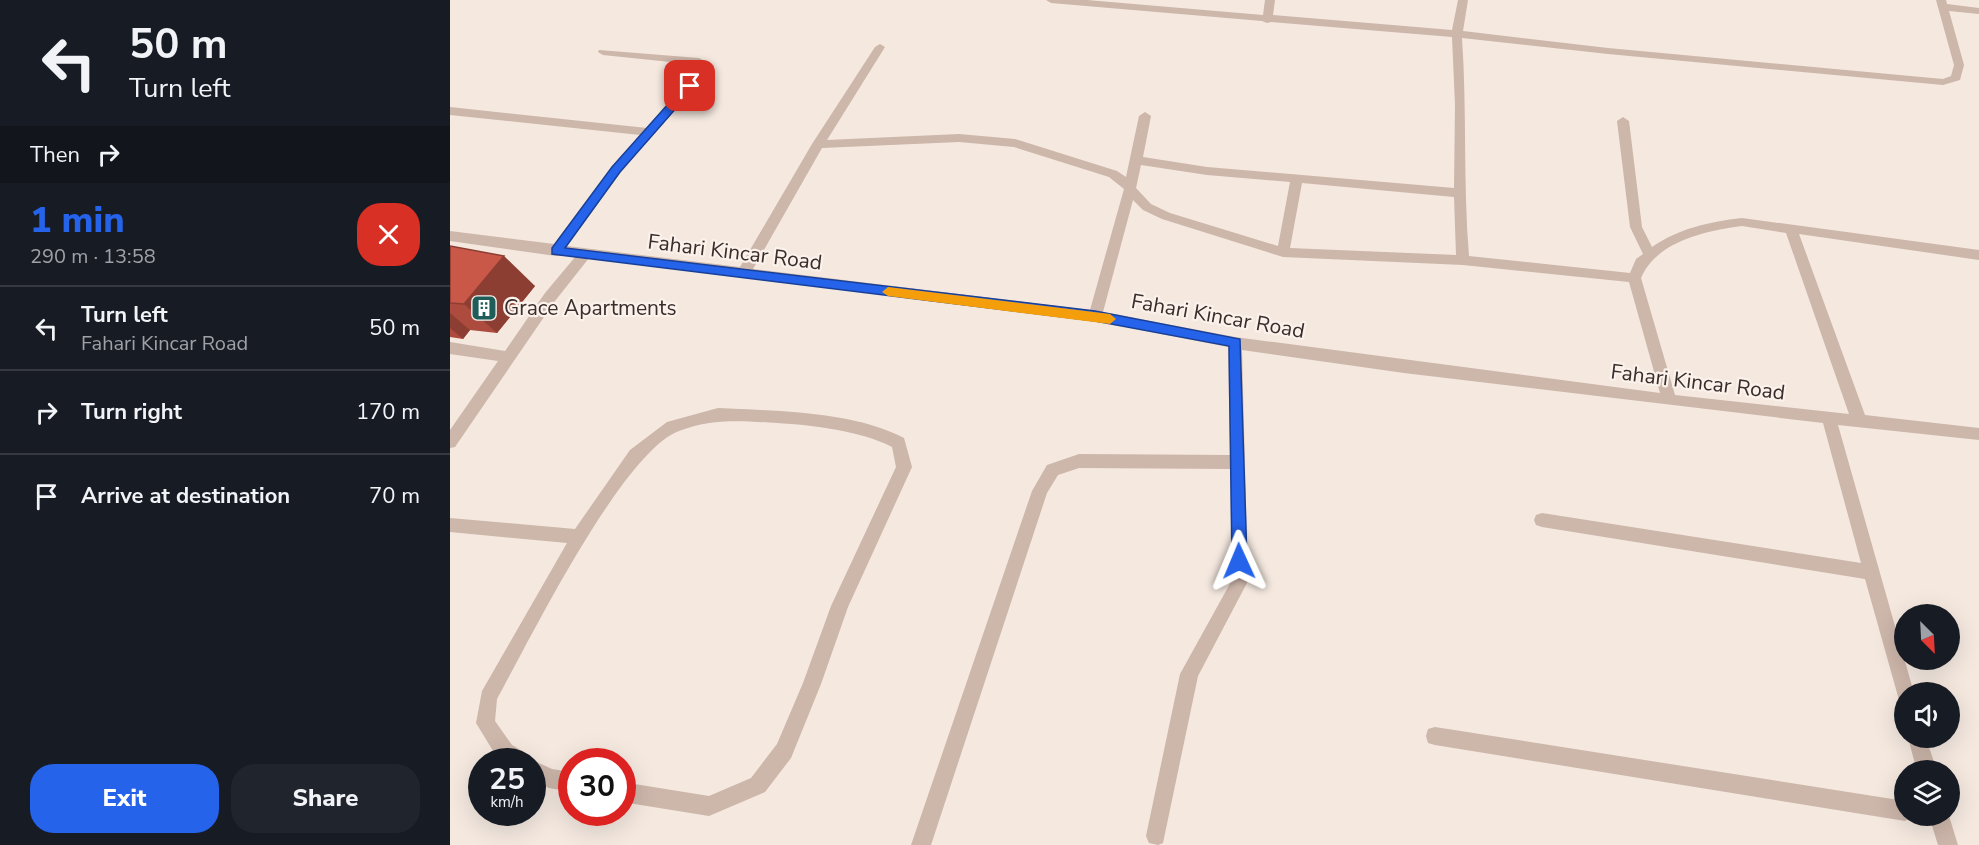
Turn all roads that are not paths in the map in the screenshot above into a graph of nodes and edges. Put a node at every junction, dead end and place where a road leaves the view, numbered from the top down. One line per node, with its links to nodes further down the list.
1 (1051, 0): 6 (street)
2 (1270, 0): 6 (street)
3 (1463, 0): 7 (street)
4 (1942, 4): 5 (street); 7 (street)
5 (1979, 11)
6 (1267, 20): 7 (street)
7 (1457, 34): 18 (street)
8 (880, 46): 14 (street)
9 (603, 52): 13 (street)
10 (450, 111): 13 (street)
11 (1145, 116): 15 (street)
12 (1623, 121): 25 (street)
13 (650, 132): 21 (street)
14 (818, 144): 17 (street); 27 (street)
15 (1136, 160): 16 (street); 17 (street)
16 (1297, 177): 18 (street); 22 (street)
17 (1130, 189): 22 (street); 29 (street)
18 (1460, 192): 26 (street)
19 (1790, 227): 24 (street); 25 (street); 35 (street)
20 (450, 236): 21 (street, Fahari Kincar Road)
21 (556, 251): 23 (street, Fahari Kincar Road)
22 (1282, 252): 26 (street)
23 (585, 254): 27 (street, Fahari Kincar Road); 32 (street)
24 (1979, 255)
25 (1650, 256): 28 (street)
26 (1463, 260): 28 (street)
27 (743, 274): 29 (street, Fahari Kincar Road)
28 (1634, 278): 33 (street)
29 (1095, 316): 30 (street, Fahari Kincar Road)
30 (1235, 343): 33 (street, Fahari Kincar Road); 39 (street)
31 (450, 348): 32 (street)
32 (508, 357): 36 (street)
33 (1669, 400): 34 (street, Fahari Kincar Road)
34 (1829, 418): 35 (street, Fahari Kincar Road); 43 (street)
35 (1858, 420): 37 (street, Fahari Kincar Road)
36 (457, 423): 38 (street)
37 (1979, 434)
38 (450, 442)
39 (1238, 462): 50 (street); 51 (street)
40 (1542, 520): 43 (street)
41 (450, 525): 42 (street)
42 (579, 537): 46 (street); 47 (street)
43 (1870, 572): 44 (street)
44 (1902, 682)
45 (1435, 736): 48 (street)
46 (502, 748)
47 (636, 794)
48 (1894, 809)
49 (1941, 826): 52 (street)
50 (1156, 836)
51 (921, 845)
52 (1948, 845)

